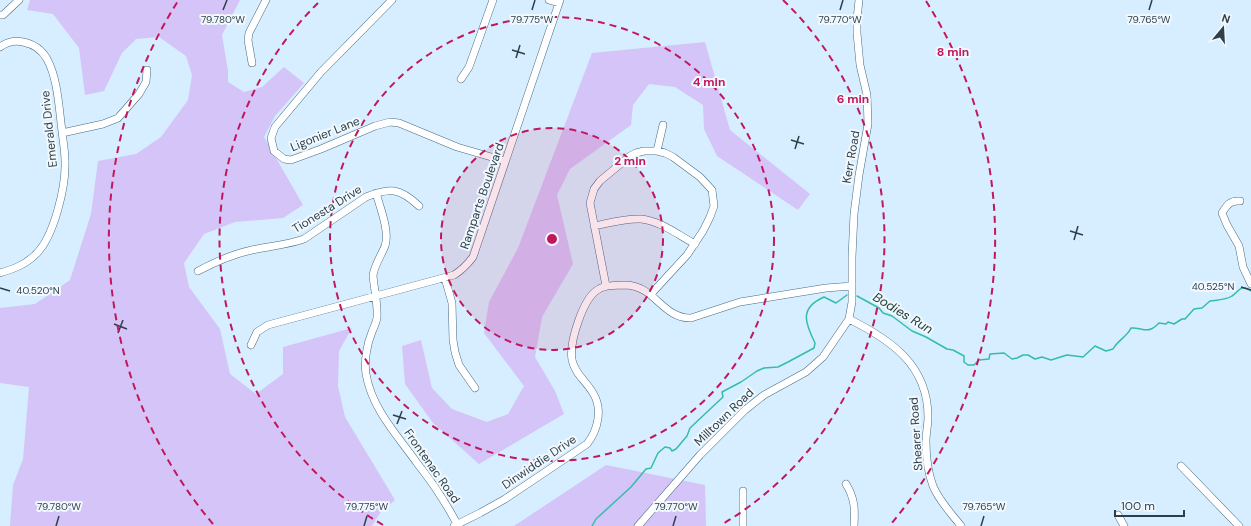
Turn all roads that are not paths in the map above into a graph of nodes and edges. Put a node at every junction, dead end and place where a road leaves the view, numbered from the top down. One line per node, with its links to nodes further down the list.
1 (19, 0): 8 (street)
2 (266, 0): 10 (street)
3 (392, 0): 16 (street, Ligonier Lane)
4 (493, 0): 12 (street)
5 (549, 0): 7 (street)
6 (860, 0): 27 (street, Kerr Road)
7 (559, 2): 16 (street, Ramparts Boulevard)
8 (0, 15)
9 (0, 47): 14 (street, Emerald Drive)
10 (252, 63)
11 (147, 70): 14 (street)
12 (461, 79)
13 (663, 125): 15 (street)
14 (62, 133): 23 (street, Emerald Drive)
15 (657, 151): 20 (street); 21 (street)
16 (505, 161): 24 (street, Ramparts Boulevard)
17 (376, 193): 19 (street, Tionesta Drive); 22 (street, Tionesta Drive); 29 (street, Frontenac Road)
18 (1240, 201): 25 (street)
19 (419, 206)
20 (594, 226): 21 (street); 26 (street)
21 (695, 244): 28 (street)
22 (198, 271)
23 (0, 273)
24 (445, 278): 29 (street, Ramparts Boulevard); 32 (street)
25 (1251, 284)
26 (606, 286): 28 (street, Dinwiddie Drive); 37 (street, Dinwiddie Drive)
27 (852, 286): 28 (street, Dinwiddie Drive); 30 (street, Kerr Road)
28 (651, 294)
29 (376, 297): 31 (street, Ramparts Boulevard); 37 (street, Frontenac Road)
30 (849, 319): 38 (street, Milltown Road); 41 (street, Shearer Road)
31 (251, 345)
32 (475, 388)
33 (1182, 466): 43 (street)
34 (846, 484): 40 (street)
35 (743, 491): 39 (street)
36 (1118, 515): 42 (street)
37 (455, 525)
38 (638, 526)
39 (743, 526)
40 (854, 526)
41 (961, 526)
42 (1124, 526)
43 (1238, 526)

